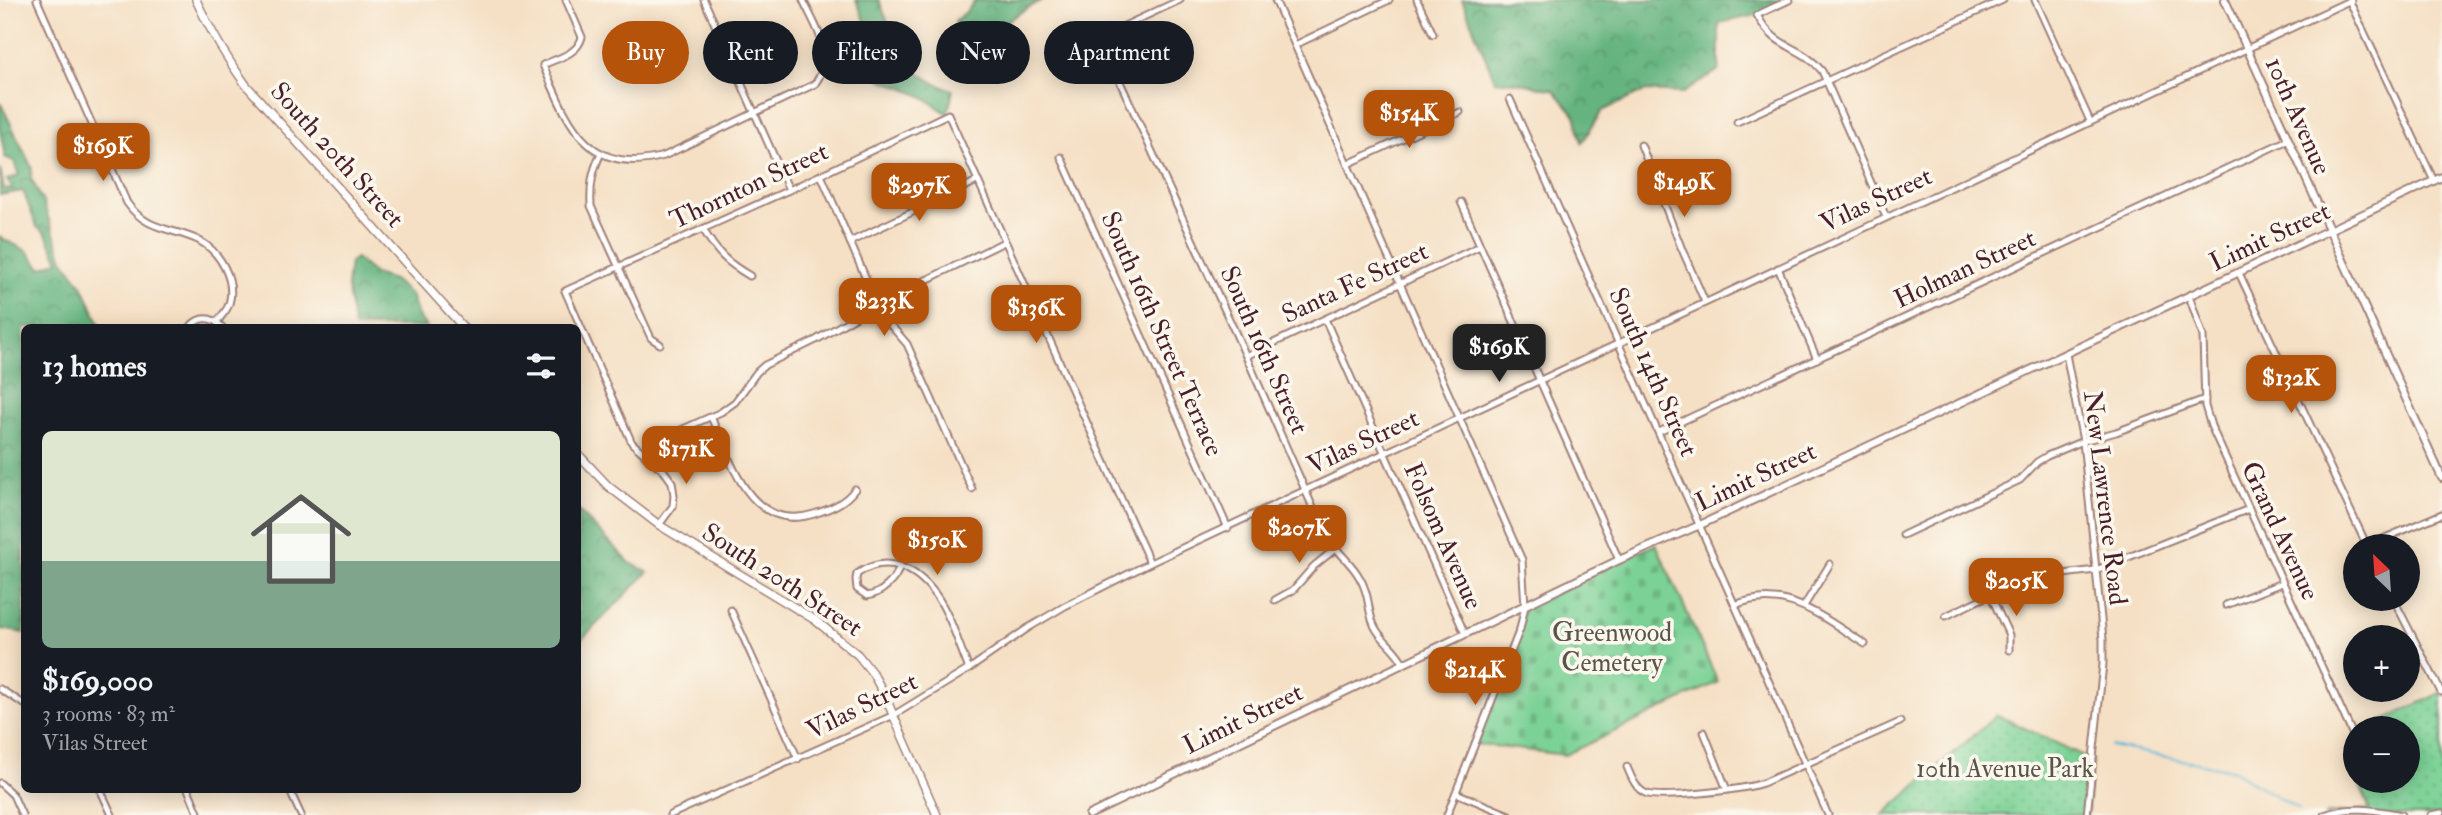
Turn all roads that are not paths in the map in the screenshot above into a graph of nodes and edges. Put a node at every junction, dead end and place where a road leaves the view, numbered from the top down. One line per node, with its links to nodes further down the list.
1 (37, 0): 52 (street)
2 (196, 0): 54 (main road, South 20th Street)
3 (566, 0): 28 (street)
4 (704, 0): 23 (street)
5 (803, 0): 23 (street)
6 (1180, 0): 60 (street, South 16th Street)
7 (1275, 0): 18 (street)
8 (1373, 0): 16 (street)
9 (1389, 0): 16 (street)
10 (1417, 0): 17 (street)
11 (1789, 0): 20 (street)
12 (2003, 0): 20 (street)
13 (2035, 0): 24 (street)
14 (2225, 0): 19 (street, 10th Avenue)
15 (2350, 0): 19 (street, Vilas Street); 34 (street)
16 (1376, 7): 18 (street)
17 (1433, 34)
18 (1295, 45): 30 (street)
19 (2247, 50): 24 (street, Vilas Street); 26 (street, 10th Avenue)
20 (1826, 81): 25 (street); 37 (street)
21 (1510, 99): 57 (street, South 14th Street)
22 (1460, 112): 30 (street)
23 (755, 114): 28 (street); 35 (street)
24 (2090, 121): 37 (street, Vilas Street)
25 (1737, 122)
26 (2288, 140): 39 (street, 10th Avenue); 61 (street, Holman Street)
27 (1641, 145): 49 (street)
28 (601, 153): 43 (street)
29 (1062, 157): 79 (street, South 16th Street Terrace)
30 (1348, 164): 47 (street)
31 (821, 175): 33 (street, Thornton Street); 35 (street, Thornton Street); 40 (street)
32 (2442, 177): 34 (street, Limit Street)
33 (977, 181): 40 (street); 41 (street)
34 (2434, 181): 39 (street, Limit Street)
35 (789, 190): 38 (street, Thornton Street)
36 (1461, 202): 42 (street)
37 (1886, 217): 44 (street, Vilas Street)
38 (703, 229): 43 (street, Thornton Street); 46 (street)
39 (2329, 231): 45 (street, Limit Street); 71 (street, 10th Avenue)
40 (850, 242): 50 (street)
41 (1004, 242): 50 (street); 85 (street)
42 (1480, 246): 47 (street, Santa Fe Street); 62 (street)
43 (618, 267): 55 (street, Thornton Street); 58 (street)
44 (1778, 268): 49 (street, Vilas Street); 61 (street)
45 (2239, 272): 48 (street, Limit Street); 80 (street)
46 (750, 276)
47 (1401, 283): 51 (street, Santa Fe Street); 65 (street)
48 (2189, 296): 59 (street, Limit Street); 63 (street, Grand Avenue)
49 (1705, 302): 57 (street, Vilas Street)
50 (877, 304): 64 (street); 73 (street)
51 (1325, 319): 60 (street, Santa Fe Street); 68 (street, Folsom Avenue)
52 (217, 322): 53 (street)
53 (193, 324)
54 (460, 324)
55 (580, 324)
56 (581, 327): 69 (street, Thornton Street)
57 (1619, 342): 62 (street, Vilas Street); 66 (street, South 14th Street)
58 (660, 344)
59 (2066, 354): 67 (street, New Lawrence Road); 78 (street, Limit Street)
60 (1247, 356): 74 (street, South 16th Street)
61 (1817, 359): 66 (street, Holman Street)
62 (1539, 380): 65 (street, Vilas Street); 84 (street)
63 (2205, 399): 67 (street); 75 (street, Grand Avenue)
64 (711, 417): 69 (street); 72 (street)
65 (1461, 417): 68 (street, Vilas Street); 94 (street)
66 (1659, 432): 78 (street, South 14th Street)
67 (2083, 441): 82 (street); 88 (street, New Lawrence Road)
68 (1385, 454): 74 (street, Vilas Street); 99 (street, Folsom Avenue)
69 (645, 456): 77 (street)
70 (581, 457): 77 (main road, South 20th Street)
71 (2442, 478)
72 (855, 489)
73 (972, 489)
74 (1306, 491): 79 (street, Vilas Street); 83 (street, South 16th Street)
75 (2249, 509): 88 (street); 89 (street, Grand Avenue)
76 (2442, 514): 81 (street)
77 (659, 525): 107 (main road, South 20th Street)
78 (1700, 525): 84 (street, Limit Street); 92 (street, South 14th Street)
79 (1228, 528): 85 (street, Vilas Street)
80 (2361, 534)
81 (2395, 534)
82 (1903, 535)
83 (1335, 550): 91 (street); 102 (street, South 16th Street)
84 (1619, 560): 94 (street, Limit Street)
85 (1150, 563): 103 (street, Vilas Street)
86 (1830, 564): 95 (street)
87 (900, 566): 87 (street); 103 (street)
88 (2096, 570): 90 (street); 131 (street, New Lawrence Road)
89 (2282, 583): 93 (street); 108 (street, Grand Avenue)
90 (1990, 594): 98 (street); 101 (street)
91 (1275, 600)
92 (1735, 605): 95 (street); 112 (street, South 14th Street)
93 (2227, 605)
94 (1525, 606): 99 (street, Limit Street); 119 (street)
95 (1804, 606): 100 (street)
96 (731, 610): 111 (street)
97 (2400, 611): 105 (street)
98 (1946, 616)
99 (1465, 634): 102 (street, Limit Street)
100 (1865, 644)
101 (2009, 650)
102 (1403, 663): 127 (street, Limit Street)
103 (969, 669): 107 (street, Vilas Street)
104 (0, 689): 106 (street)
105 (2441, 692)
106 (21, 702)
107 (894, 715): 111 (street, Vilas Street); 126 (main road, South 20th Street)
108 (2344, 716)
109 (1900, 722): 112 (street)
110 (1704, 732): 115 (street)
111 (797, 759): 125 (street, Vilas Street)
112 (1805, 763): 115 (street); 130 (street, South 14th Street)
113 (1626, 767): 115 (street)
114 (0, 783): 121 (street)
115 (1727, 790)
116 (102, 793): 122 (street)
117 (190, 793): 123 (street)
118 (291, 793): 124 (street)
119 (1456, 793): 128 (street); 129 (street)
120 (2442, 813): 134 (street)
121 (22, 815)
122 (111, 815)
123 (199, 815)
124 (301, 815)
125 (670, 815)
126 (937, 815)
127 (1089, 815)
128 (1447, 815)
129 (1506, 815)
130 (1828, 815)
131 (2087, 815)
132 (2324, 815): 133 (street)
133 (2402, 815)
134 (2431, 815)

